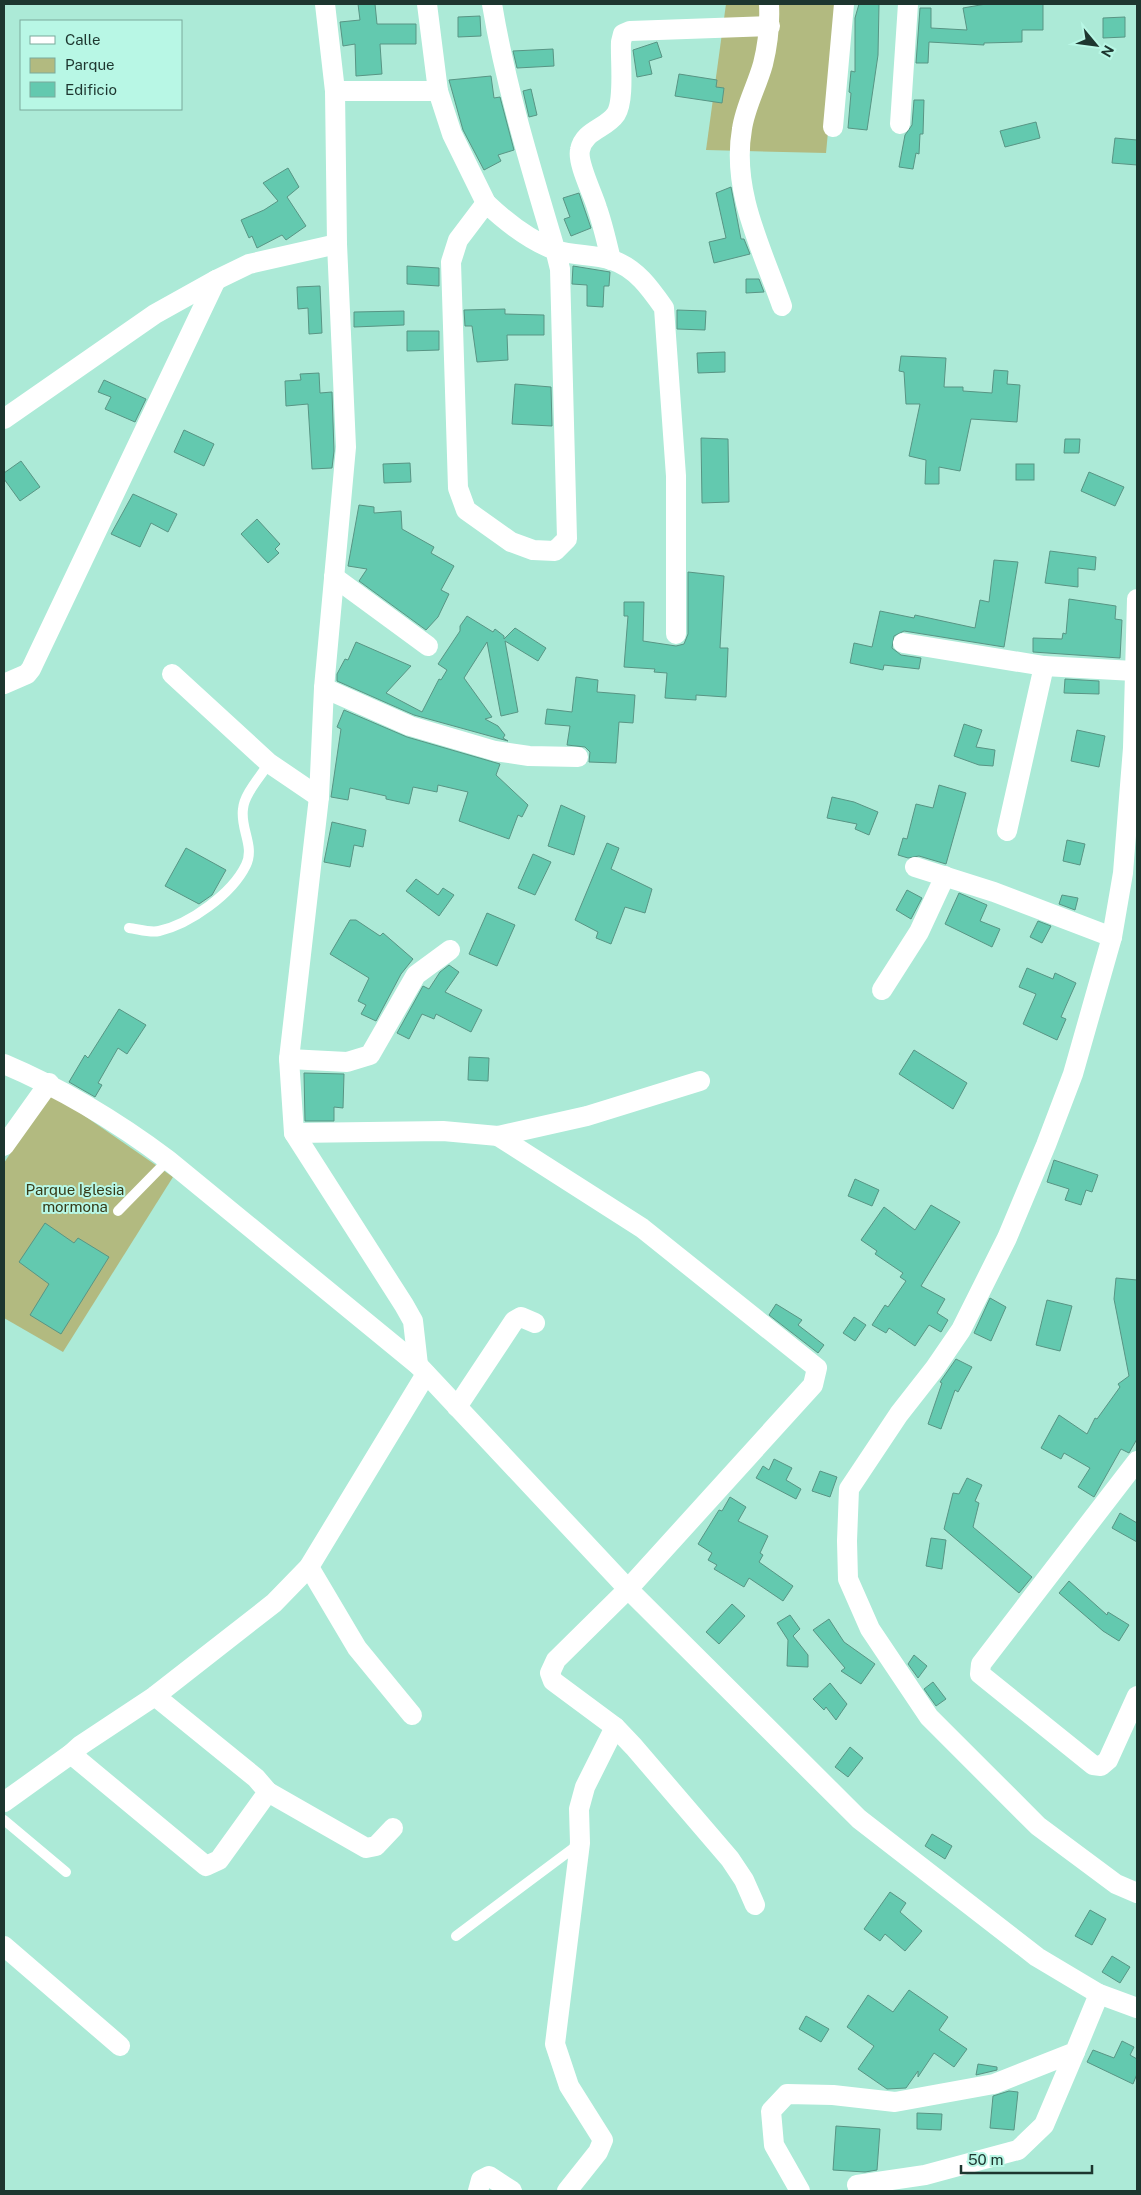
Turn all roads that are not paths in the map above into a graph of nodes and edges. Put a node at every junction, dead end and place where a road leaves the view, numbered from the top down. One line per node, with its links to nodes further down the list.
1 (325, 4): 8 (street)
2 (426, 4): 9 (street)
3 (492, 4): 14 (street)
4 (769, 4): 7 (street)
5 (844, 4): 11 (street)
6 (908, 4): 10 (street)
7 (770, 26): 15 (street); 17 (street)
8 (335, 91): 9 (street); 13 (street)
9 (438, 91): 12 (street)
10 (900, 124)
11 (833, 127)
12 (486, 203): 14 (street); 14 (street)
13 (338, 244): 16 (street); 19 (street)
14 (555, 250): 15 (street)
15 (612, 260): 21 (street)
16 (216, 280): 18 (street); 27 (street)
17 (782, 306)
18 (4, 419)
19 (334, 577): 23 (street); 28 (street)
20 (1137, 599): 25 (street)
21 (676, 634)
22 (903, 643): 24 (street)
23 (428, 646)
24 (1044, 666): 25 (street); 32 (street)
25 (1134, 671): 36 (street)
26 (172, 674): 30 (street)
27 (4, 684)
28 (324, 688): 29 (street); 31 (street)
29 (578, 757)
30 (269, 763): 31 (street); 35 (lane)
31 (319, 797): 39 (street)
32 (1007, 831)
33 (915, 867): 34 (street)
34 (945, 876): 36 (street); 38 (street)
35 (129, 928)
36 (1112, 937): 66 (street)
37 (450, 950): 39 (street)
38 (882, 990)
39 (289, 1059): 43 (street)
40 (4, 1064): 42 (street)
41 (700, 1081): 44 (street)
42 (49, 1083): 45 (street); 46 (street)
43 (294, 1133): 44 (street); 49 (street)
44 (498, 1136): 54 (street)
45 (4, 1146)
46 (168, 1160): 47 (lane); 49 (street)
47 (118, 1211)
48 (535, 1323): 50 (street)
49 (422, 1369): 50 (street); 53 (street)
50 (457, 1407): 54 (street)
51 (1137, 1461): 52 (street)
52 (1131, 1482): 56 (street)
53 (309, 1568): 55 (street); 57 (street)
54 (628, 1589): 58 (street); 70 (street)
55 (155, 1696): 59 (street); 60 (street)
56 (1137, 1696)
57 (412, 1715)
58 (614, 1727): 64 (street); 67 (street)
59 (71, 1754): 60 (street); 61 (street)
60 (268, 1792): 63 (street)
61 (5, 1800)
62 (4, 1820): 65 (lane)
63 (393, 1828)
64 (580, 1843): 68 (lane); 77 (street)
65 (66, 1872)
66 (1137, 1893)
67 (755, 1905)
68 (456, 1936)
69 (4, 1946): 72 (street)
70 (1099, 1994): 71 (street); 73 (street)
71 (1137, 2008)
72 (120, 2046)
73 (1075, 2052): 74 (street); 78 (street)
74 (857, 2185)
75 (478, 2191): 76 (street)
76 (512, 2191)
77 (567, 2191)
78 (800, 2191)

